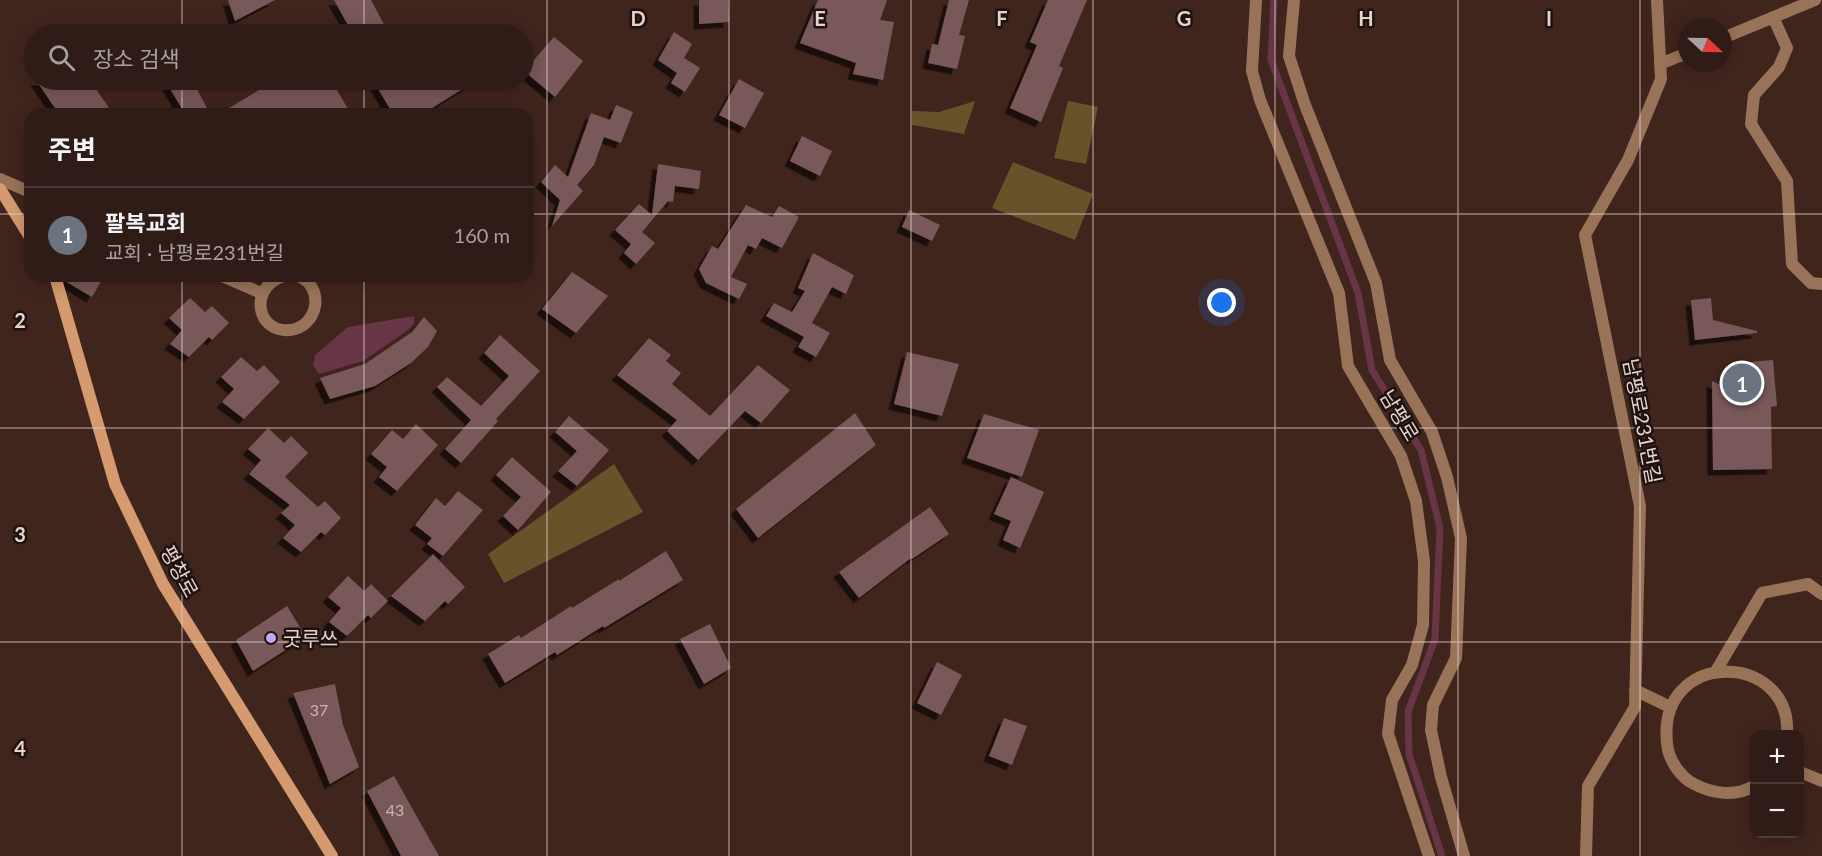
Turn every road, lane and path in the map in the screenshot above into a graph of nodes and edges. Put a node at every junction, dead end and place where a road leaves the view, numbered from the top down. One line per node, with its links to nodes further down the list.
1 (1256, 0): 28 (street, 남평로)
2 (1294, 0): 29 (street, 남평로)
3 (1657, 0): 8 (street, 남평로231번길)
4 (1815, 0): 5 (street)
5 (1773, 17): 6 (street); 17 (street)
6 (1732, 34)
7 (1678, 57): 8 (street)
8 (1660, 64): 21 (street, 남평로231번길)
9 (0, 179): 11 (street)
10 (0, 189): 12 (street)
11 (24, 189)
12 (24, 227)
13 (57, 282): 27 (street, 평창로)
14 (236, 282): 18 (street)
15 (271, 282): 18 (street)
16 (310, 282): 18 (street)
17 (1822, 284)
18 (261, 293)
19 (1822, 594): 20 (street)
20 (1716, 671): 22 (street); 23 (street)
21 (1635, 690): 22 (street); 30 (street, 남평로231번길)
22 (1670, 707): 26 (street)
23 (1787, 730)
24 (1804, 774): 25 (street)
25 (1822, 781)
26 (1750, 789)
27 (333, 856)
28 (1429, 856)
29 (1464, 856)
30 (1586, 856)

